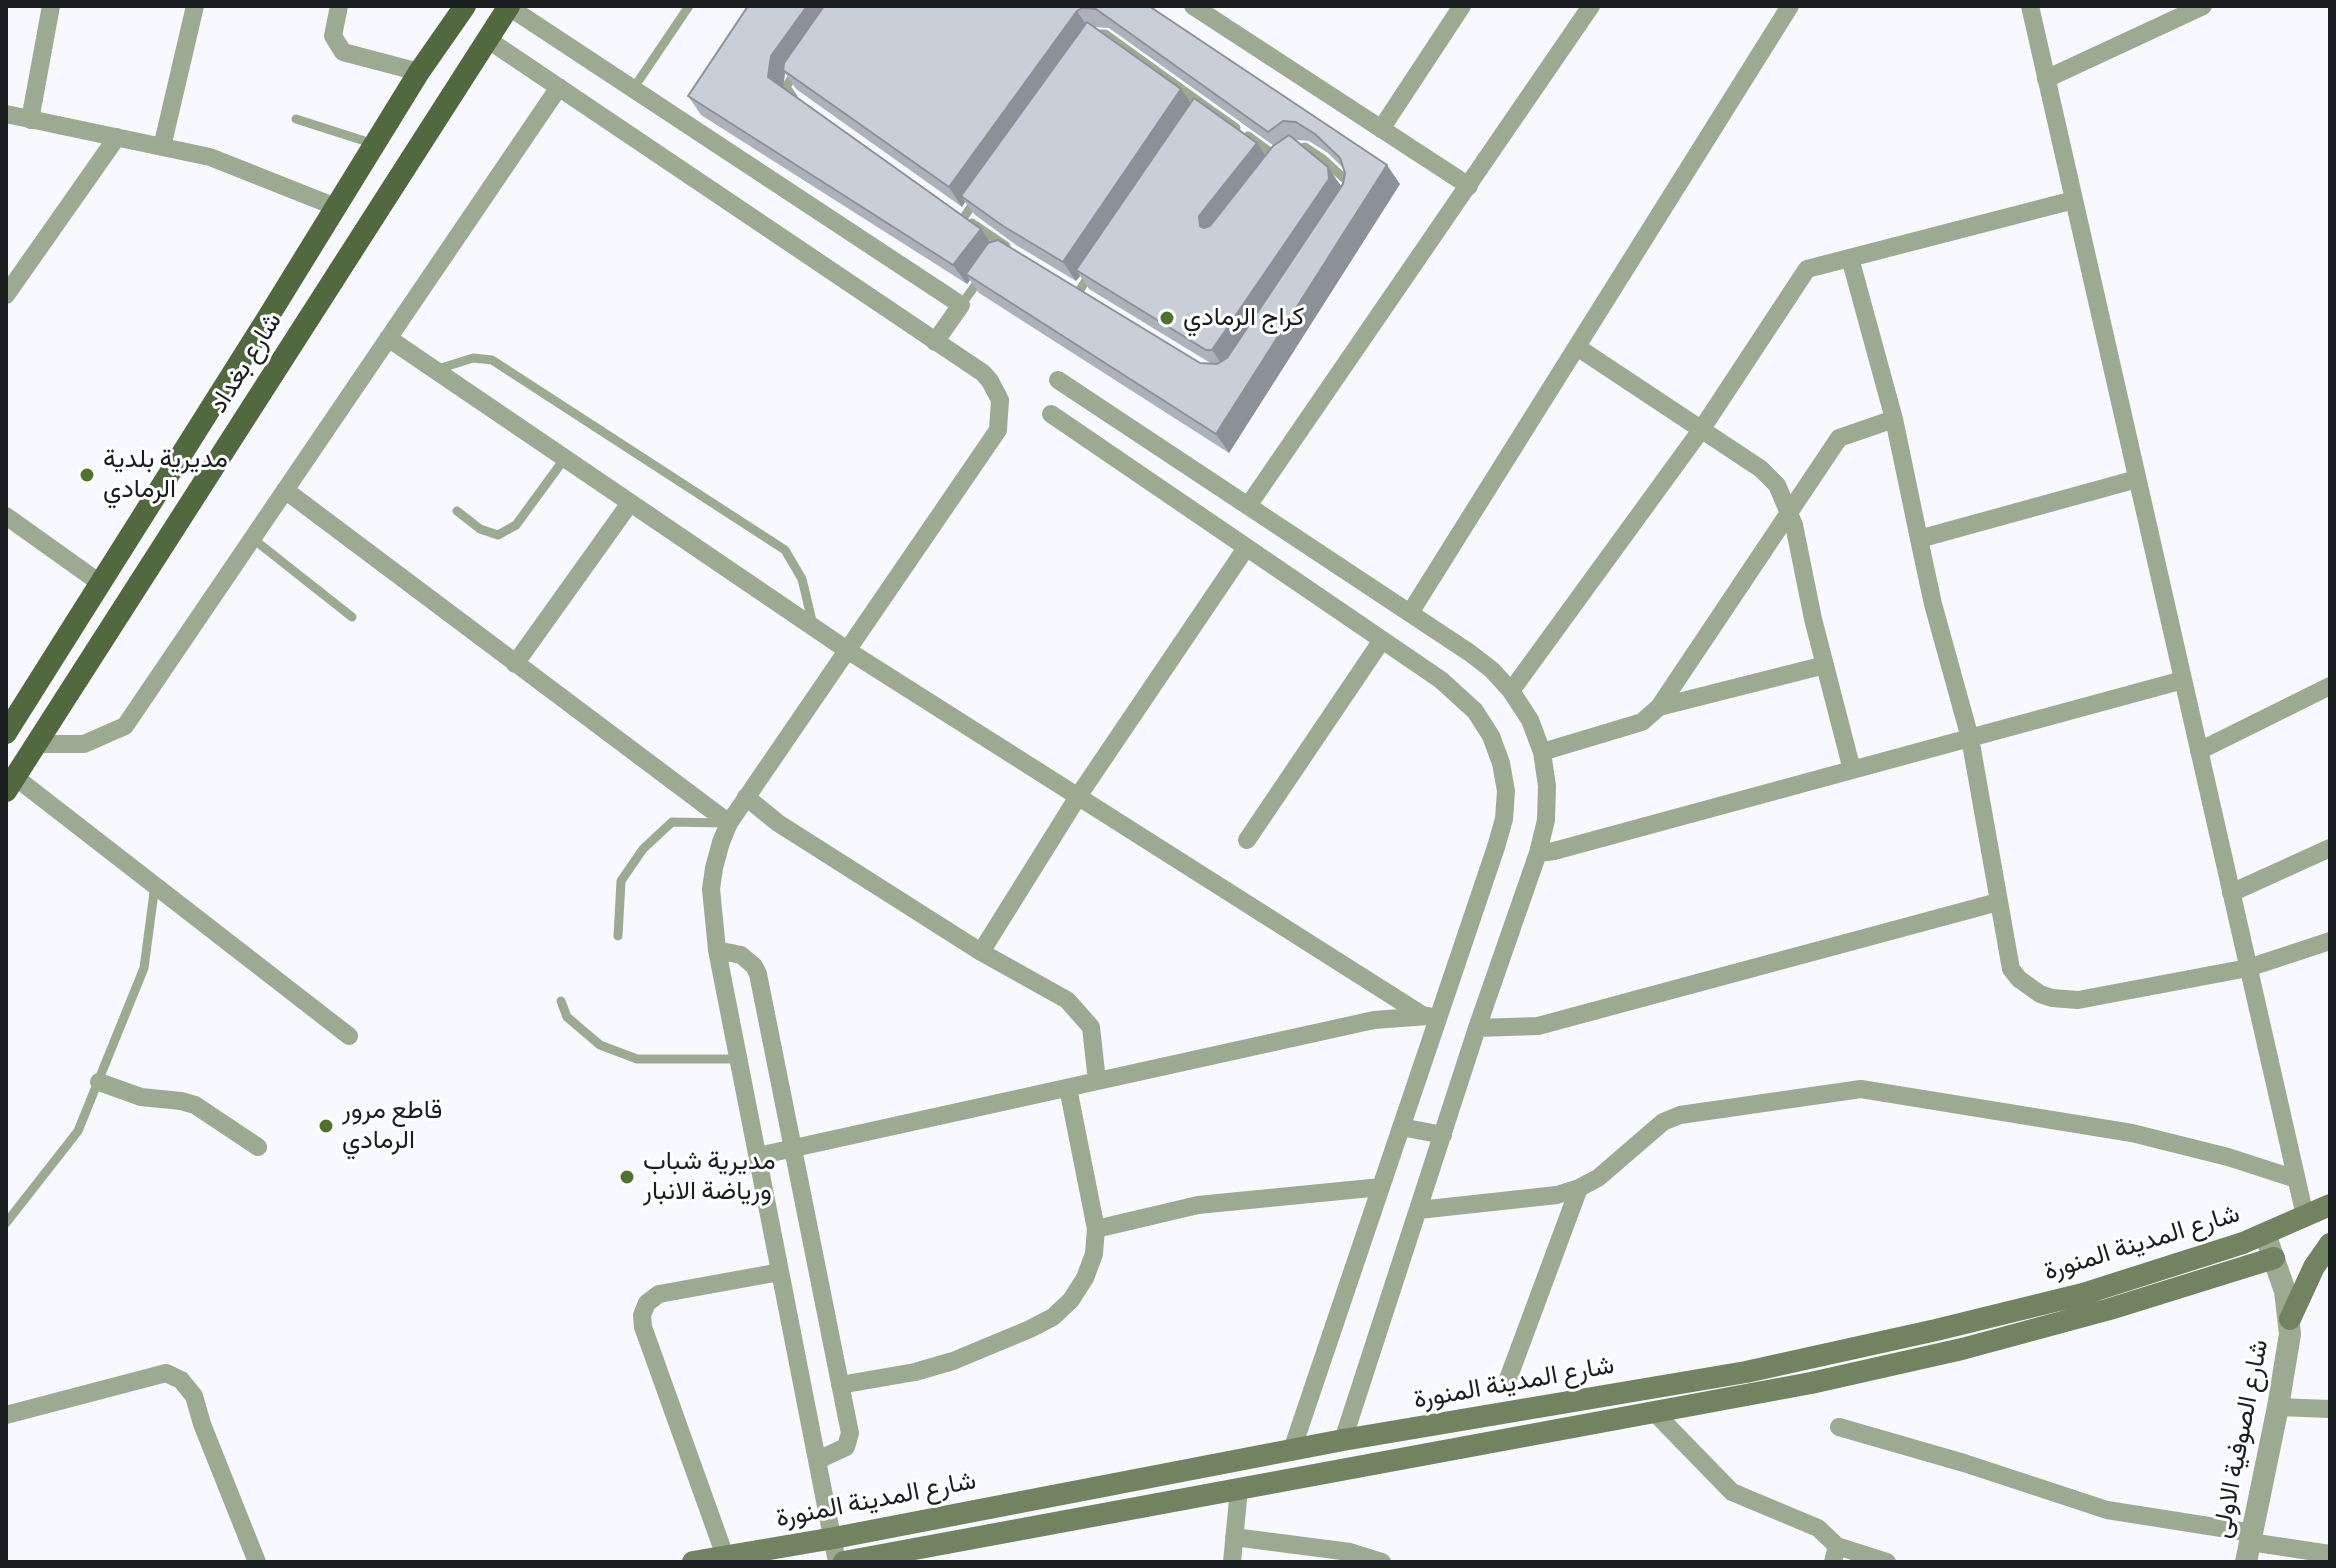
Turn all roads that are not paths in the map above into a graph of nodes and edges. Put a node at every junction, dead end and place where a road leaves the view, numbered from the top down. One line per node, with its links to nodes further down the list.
1 (51, 6): 25 (street)
2 (195, 6): 29 (street)
3 (339, 6): 16 (street)
4 (465, 6): 16 (main road, شارع بغداد)
5 (509, 6): 13 (main road, شارع بغداد); 19 (street)
6 (689, 6): 19 (lane)
7 (1193, 6): 26 (street)
8 (1462, 6): 26 (street)
9 (1591, 6): 32 (street)
10 (1790, 6): 52 (street)
11 (2030, 6): 17 (street)
12 (2203, 6): 17 (street)
13 (487, 39): 18 (street); 49 (main road, شارع بغداد)
14 (1089, 41): 20 (lane)
15 (807, 55): 21 (lane)
16 (419, 72): 28 (main road, شارع بغداد)
17 (2046, 79): 34 (street)
18 (559, 87): 50 (street); 51 (street)
19 (633, 89): 47 (street)
20 (1205, 106): 23 (lane); 30 (lane)
21 (808, 107)
22 (6, 114): 25 (street)
23 (1197, 118)
24 (296, 119): 28 (lane)
25 (30, 120): 27 (street)
26 (1381, 129): 32 (street)
27 (117, 137): 29 (street); 45 (street)
28 (374, 144): 36 (main road, شارع بغداد)
29 (162, 147): 36 (street)
30 (1281, 160): 31 (lane); 35 (lane)
31 (1272, 171)
32 (1469, 186): 62 (street)
33 (982, 192): 38 (lane)
34 (2074, 200): 40 (street); 59 (street)
35 (1349, 201)
36 (336, 207): 48 (main road, شارع بغداد)
37 (951, 208): 38 (lane)
38 (964, 217): 39 (lane)
39 (997, 255)
40 (1850, 258): 56 (street); 57 (street)
41 (1096, 266): 44 (lane)
42 (988, 268): 47 (lane)
43 (1065, 283): 44 (lane)
44 (1079, 291): 46 (lane)
45 (6, 295)
46 (1091, 299)
47 (961, 305): 51 (street)
48 (270, 314): 49 (main road); 69 (main road, شارع بغداد)
49 (299, 332): 83 (main road, شارع بغداد)
50 (388, 338): 53 (street); 60 (street)
51 (935, 342): 74 (street)
52 (1577, 347): 57 (street); 70 (street)
53 (435, 370): 58 (street); 72 (lane)
54 (1058, 380): 62 (street)
55 (1051, 414): 68 (street)
56 (1894, 419): 64 (street); 67 (street)
57 (1701, 430): 64 (street); 79 (street)
58 (565, 458): 61 (street); 63 (lane)
59 (2137, 479): 67 (street); 77 (street)
60 (285, 490): 66 (street); 75 (street)
61 (630, 503): 72 (street); 75 (street)
62 (1248, 506): 70 (street)
63 (457, 511)
64 (1789, 512): 76 (street); 80 (street)
65 (6, 516): 69 (street)
66 (252, 538): 71 (lane); 83 (street)
67 (1919, 539): 82 (street)
68 (1246, 548): 73 (street); 88 (street)
69 (100, 583): 81 (main road, شارع بغداد)
70 (1410, 613): 79 (street)
71 (352, 617)
72 (813, 628): 74 (street)
73 (1382, 640): 91 (street); 103 (street)
74 (847, 650): 88 (street); 89 (street)
75 (515, 664): 90 (street)
76 (1825, 665): 80 (street); 86 (street)
77 (2183, 680): 82 (street); 84 (street)
78 (2330, 686): 84 (street)
79 (1511, 691): 85 (street)
80 (1659, 707): 85 (street)
81 (6, 733)
82 (1970, 738): 86 (street); 96 (street)
83 (37, 744): 87 (main road, شارع بغداد)
84 (2199, 751): 95 (street)
85 (1542, 752): 93 (street)
86 (1852, 770): 93 (street)
87 (10, 784): 94 (street)
88 (1079, 795): 100 (street); 103 (street)
89 (746, 797): 90 (street); 100 (street)
90 (729, 823): 97 (lane); 99 (street)
91 (1247, 840)
92 (2330, 848): 95 (street)
93 (1538, 853): 104 (street)
94 (155, 885): 105 (street); 108 (lane)
95 (2231, 893): 101 (street)
96 (1998, 902): 101 (street); 104 (street)
97 (618, 936)
98 (2330, 941): 101 (street)
99 (717, 950): 106 (street); 113 (street)
100 (981, 952): 107 (street)
101 (2248, 968): 115 (street)
102 (561, 1001): 106 (lane)
103 (1432, 1016): 107 (street); 110 (street)
104 (1477, 1028): 111 (street)
105 (349, 1036)
106 (739, 1059): 114 (street)
107 (1097, 1081): 109 (street)
108 (99, 1082): 112 (street); 121 (lane)
109 (1068, 1088): 113 (street); 122 (street)
110 (1401, 1127): 111 (street); 116 (street)
111 (1443, 1135): 119 (street)
112 (258, 1147)
113 (793, 1149): 114 (street); 129 (street)
114 (758, 1156): 126 (street)
115 (2296, 1179): 117 (street); 120 (street)
116 (1381, 1187): 122 (street); 137 (street)
117 (1579, 1188): 119 (street); 128 (street)
118 (2330, 1205): 120 (main road, شارع المدينة المنورة)
119 (1419, 1210): 136 (street)
120 (2305, 1216): 123 (main road, شارع المدينة المنورة)
121 (6, 1223)
122 (1096, 1229): 129 (street)
123 (2265, 1234): 125 (street, شارع الصوفية الاولى); 134 (main road, شارع المدينة المنورة)
124 (2330, 1244): 127 (main road)
125 (2274, 1258): 127 (street, شارع الصوفية الاولى); 132 (main road, شارع المدينة المنورة)
126 (780, 1272): 139 (street); 146 (street)
127 (2290, 1319): 130 (street, شارع الصوفية الاولى)
128 (1508, 1379)
129 (840, 1385): 139 (street)
130 (2278, 1407): 131 (street); 143 (street, شارع الصوفية الاولى)
131 (2330, 1409)
132 (1654, 1412): 138 (main road, شارع المدينة المنورة); 144 (street)
133 (6, 1415): 147 (street)
134 (1440, 1424): 136 (main road, شارع المدينة المنورة); 138 (main road)
135 (1839, 1427): 143 (street)
136 (1343, 1440): 137 (main road, شارع المدينة المنورة)
137 (1292, 1450): 142 (main road, شارع المدينة المنورة)
138 (1442, 1451): 140 (main road, شارع المدينة المنورة)
139 (818, 1460): 142 (street)
140 (1239, 1489): 141 (street); 150 (main road, شارع المدينة المنورة)
141 (1234, 1537): 151 (street); 152 (street)
142 (834, 1538): 146 (main road, شارع المدينة المنورة); 149 (street)
143 (2250, 1546): 145 (street)
144 (1835, 1554): 153 (street)
145 (2330, 1554)
146 (725, 1556): 148 (main road, شارع المدينة المنورة)
147 (257, 1562)
148 (693, 1562)
149 (837, 1562)
150 (844, 1562)
151 (1232, 1562)
152 (1382, 1562)
153 (1887, 1562)

